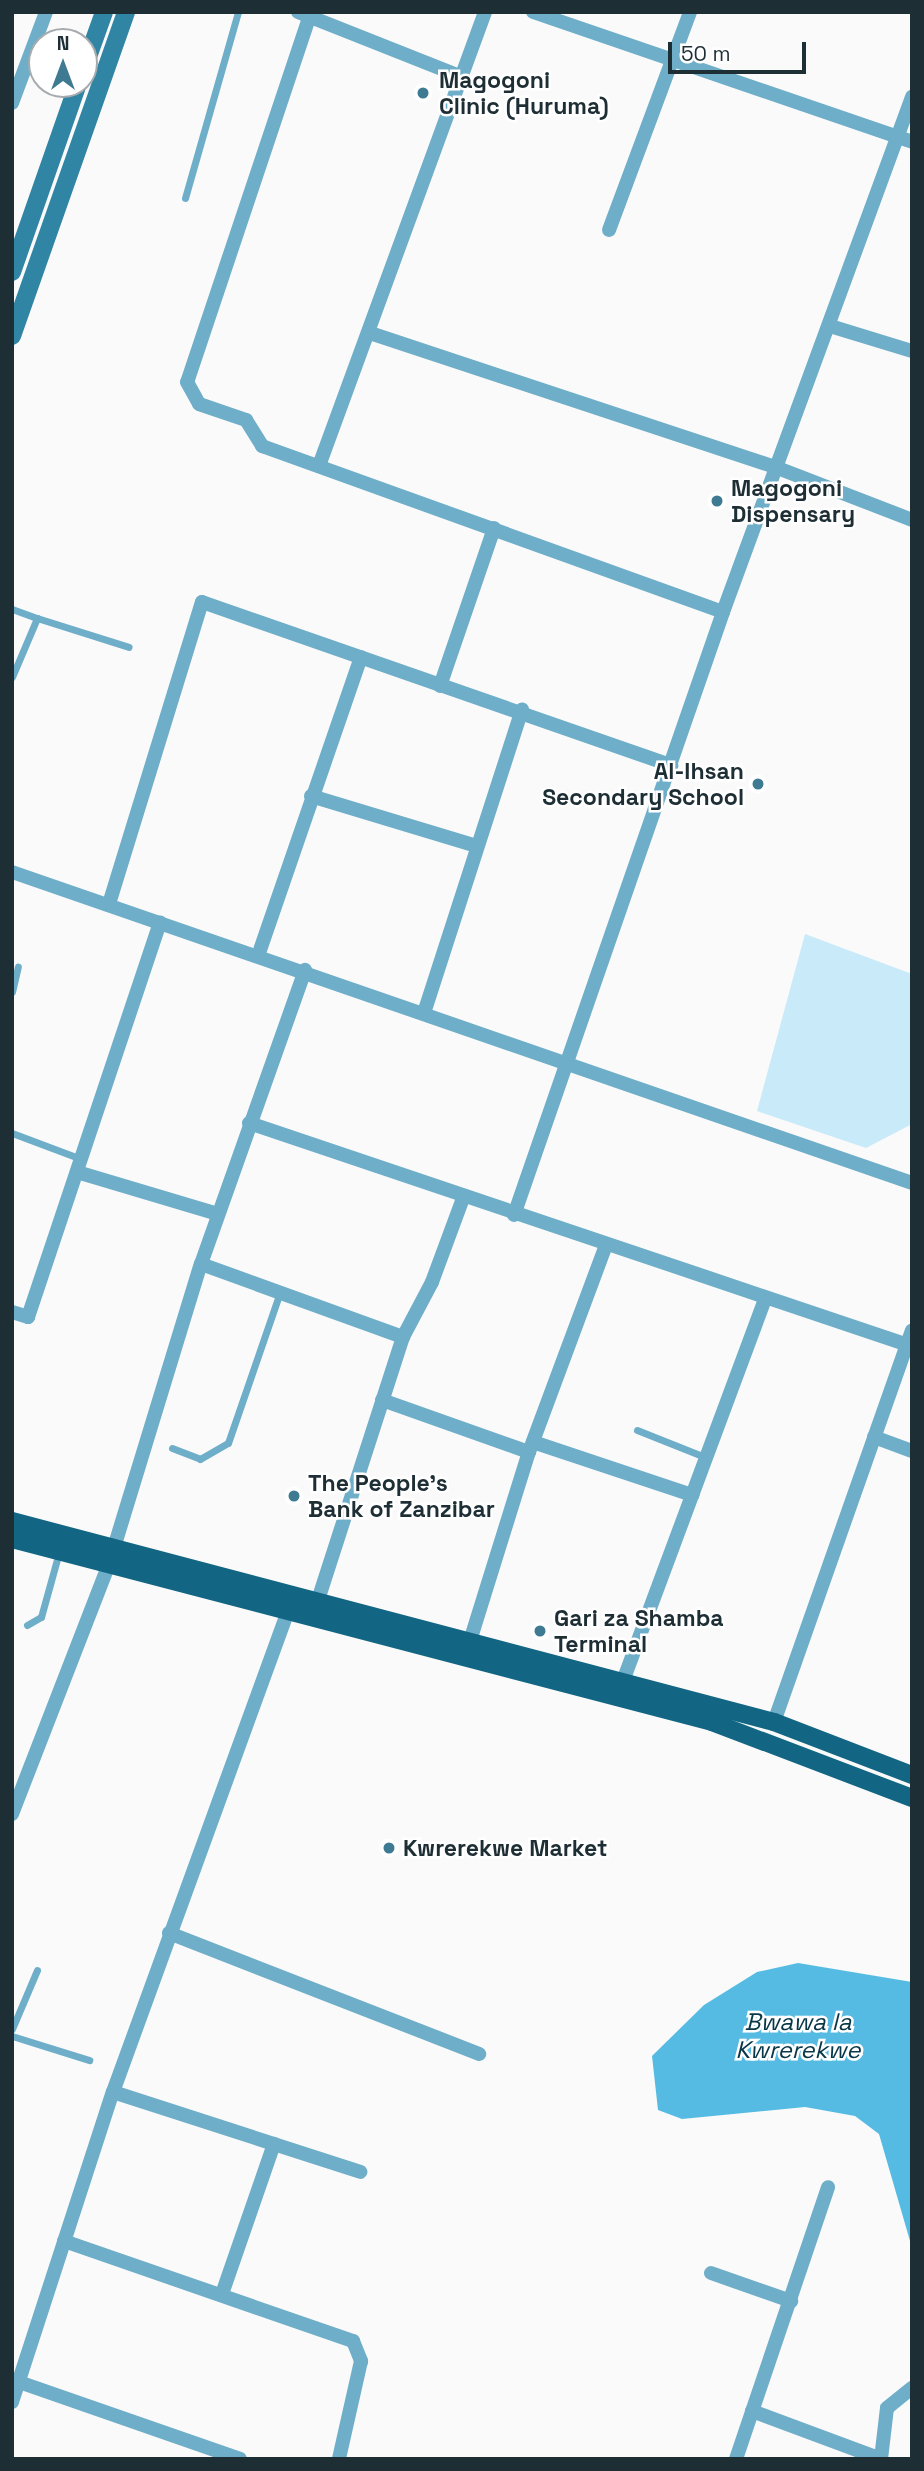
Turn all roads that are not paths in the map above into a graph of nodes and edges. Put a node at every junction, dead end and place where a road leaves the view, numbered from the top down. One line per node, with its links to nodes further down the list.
1 (46, 12): 12 (street)
2 (126, 12): 20 (main road)
3 (238, 12): 15 (lane)
4 (485, 12): 9 (street)
5 (533, 12): 8 (street)
6 (690, 12): 8 (street)
7 (306, 14): 9 (street); 22 (street)
8 (671, 58): 13 (street); 16 (street)
9 (457, 75): 19 (street)
10 (912, 97): 13 (street)
11 (73, 98): 17 (main road)
12 (12, 103)
13 (896, 136): 14 (street); 18 (street)
14 (912, 142)
15 (186, 198)
16 (609, 230)
17 (12, 272)
18 (830, 326): 21 (street); 23 (street)
19 (370, 333): 22 (street); 23 (street)
20 (12, 336)
21 (912, 351)
22 (320, 463): 25 (street)
23 (775, 467): 24 (street); 27 (street)
24 (912, 520)
25 (494, 527): 27 (street); 32 (street)
26 (12, 609): 28 (lane)
27 (723, 612): 34 (street)
28 (37, 618): 29 (lane); 31 (lane)
29 (129, 647)
30 (362, 657): 32 (street); 35 (street); 38 (street)
31 (12, 677)
32 (440, 686): 33 (street)
33 (522, 709): 34 (street); 36 (street)
34 (671, 765): 45 (street)
35 (311, 796): 36 (street); 40 (street)
36 (477, 846): 44 (street)
37 (12, 872): 38 (street)
38 (109, 904): 39 (street)
39 (160, 923): 40 (street); 48 (street)
40 (258, 956): 42 (street)
41 (18, 967): 43 (lane)
42 (305, 970): 44 (street); 46 (street)
43 (12, 992)
44 (424, 1013): 45 (street)
45 (572, 1062): 49 (street); 52 (street)
46 (249, 1123): 50 (street); 51 (street)
47 (12, 1133): 48 (lane)
48 (79, 1166): 51 (street); 57 (street)
49 (912, 1183)
50 (463, 1198): 52 (street); 58 (street)
51 (218, 1213): 54 (street)
52 (514, 1215): 53 (street)
53 (606, 1245): 56 (street); 63 (street)
54 (201, 1264): 55 (street); 71 (street)
55 (279, 1295): 58 (street); 64 (lane)
56 (764, 1301): 59 (street); 66 (street)
57 (12, 1312)
58 (403, 1337): 60 (street)
59 (910, 1338): 62 (street)
60 (382, 1400): 63 (street); 72 (street)
61 (637, 1430): 66 (lane)
62 (874, 1437): 65 (street); 77 (street)
63 (531, 1447): 67 (street); 75 (street)
64 (172, 1448)
65 (912, 1451)
66 (706, 1457): 67 (street)
67 (692, 1495): 76 (street)
68 (12, 1521): 71 (main road)
69 (12, 1539): 70 (main road)
70 (60, 1551): 71 (main road); 74 (lane)
71 (111, 1556): 72 (main road); 73 (main road); 80 (street)
72 (318, 1600): 75 (main road)
73 (288, 1611): 79 (main road); 81 (street)
74 (27, 1625)
75 (470, 1641): 76 (main road)
76 (623, 1681): 77 (main road)
77 (774, 1721): 78 (main road)
78 (912, 1775)
79 (912, 1798)
80 (12, 1814)
81 (169, 1933): 85 (street); 87 (street)
82 (37, 1970): 83 (lane)
83 (12, 2029)
84 (12, 2036): 86 (lane)
85 (479, 2054)
86 (89, 2060)
87 (113, 2092): 88 (street); 91 (street)
88 (274, 2144): 89 (street); 93 (street)
89 (360, 2172)
90 (828, 2187): 94 (street)
91 (64, 2241): 93 (street); 95 (street)
92 (711, 2273): 94 (street)
93 (222, 2294): 100 (street)
94 (791, 2301): 98 (street)
95 (19, 2382): 97 (street); 99 (street)
96 (912, 2388): 98 (street)
97 (12, 2402)
98 (752, 2411): 101 (street)
99 (240, 2459)
100 (339, 2459)
101 (736, 2459)

